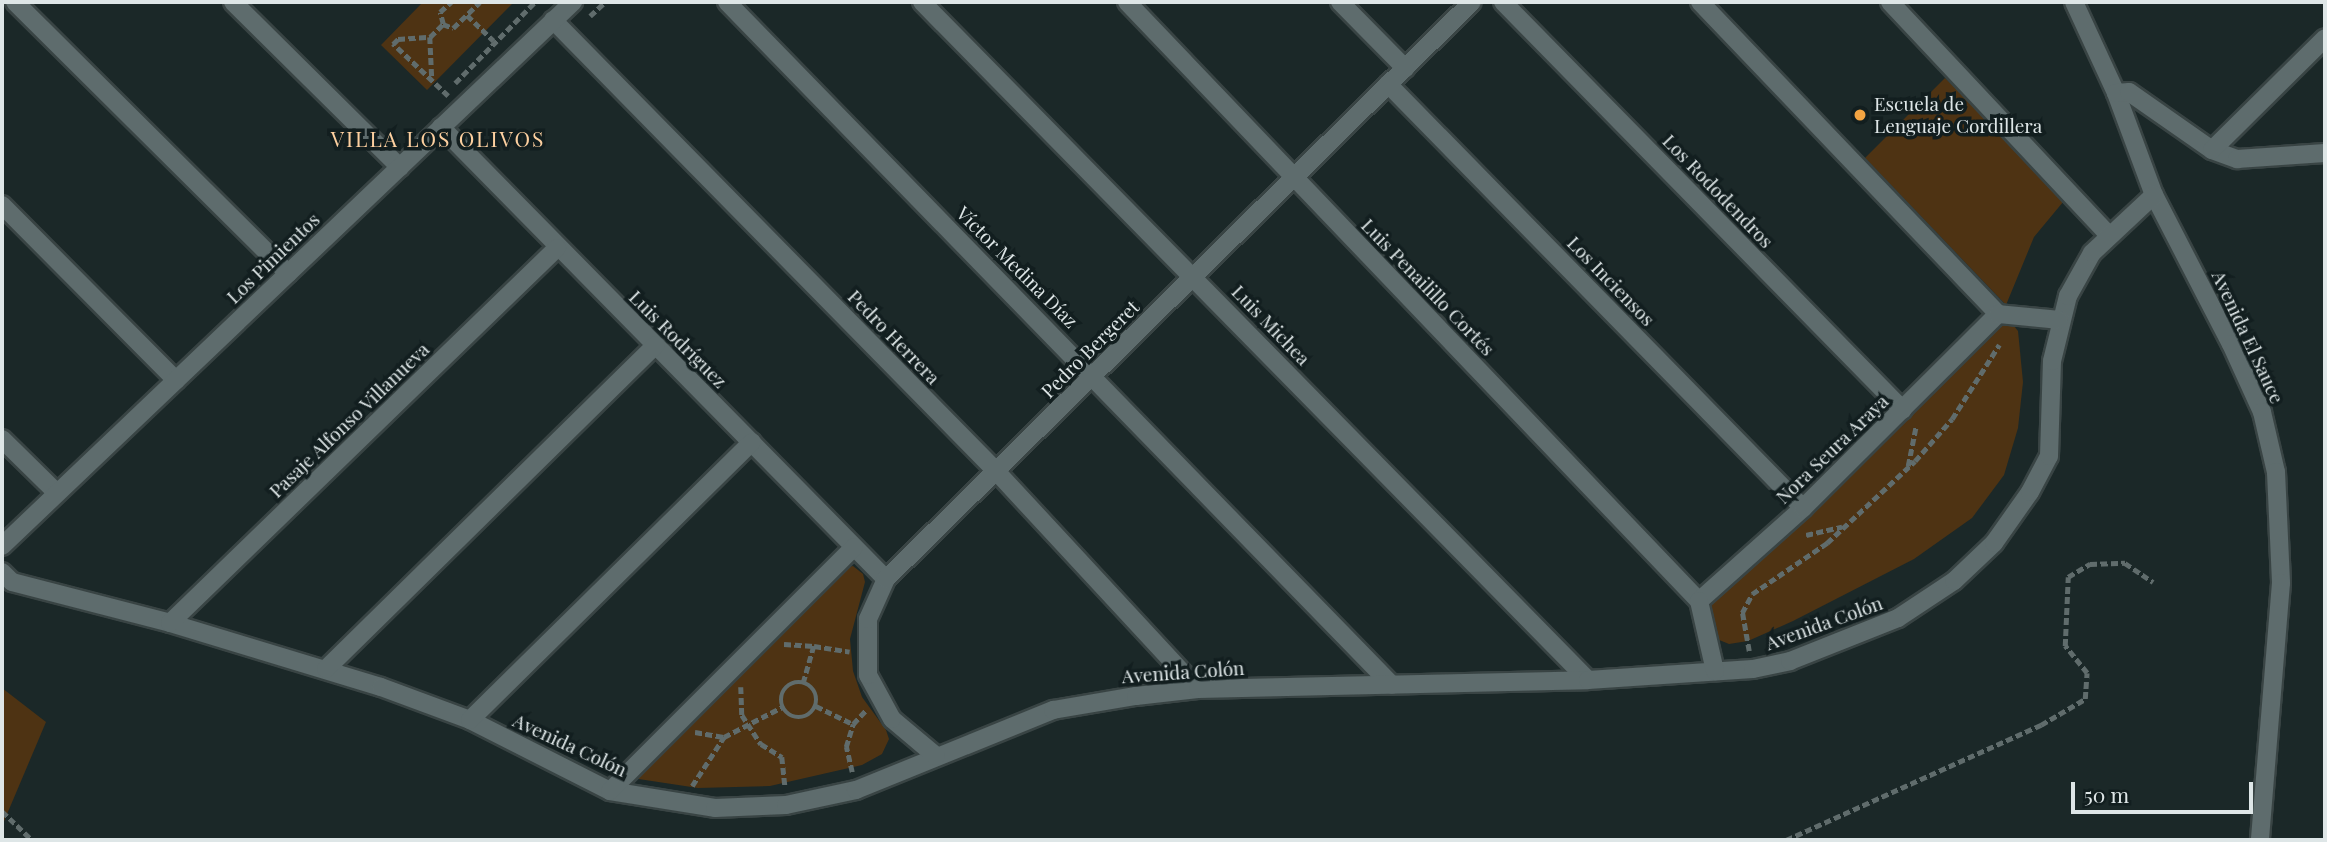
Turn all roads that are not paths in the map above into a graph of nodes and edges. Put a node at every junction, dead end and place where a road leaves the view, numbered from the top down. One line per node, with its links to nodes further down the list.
1 (15, 2): 27 (street)
2 (233, 2): 21 (street)
3 (573, 2): 13 (street, Los Pimientos)
4 (727, 2): 32 (street, Víctor Medina Díaz)
5 (922, 2): 28 (street, Luis Michea)
6 (1127, 2): 22 (street, Luis Penailillo Cortés)
7 (1339, 2): 15 (street)
8 (1472, 2): 15 (street, Pedro Bergeret)
9 (1503, 2): 34 (street, Los Rododendros)
10 (1700, 2): 29 (street)
11 (1890, 2): 25 (street)
12 (2074, 2): 17 (street, Avenida El Sauce)
13 (553, 20): 18 (street, Los Pimientos); 37 (street, Pedro Herrera)
14 (2325, 38): 19 (street)
15 (1405, 68): 16 (street, Pedro Bergeret)
16 (1388, 84): 22 (street, Pedro Bergeret); 39 (street, Los Inciensos)
17 (2116, 93): 19 (street); 23 (street, Avenida El Sauce)
18 (442, 127): 21 (street, Los Pimientos); 26 (street, Luis Rodríguez)
19 (2212, 150): 20 (street)
20 (2325, 153)
21 (400, 167): 27 (street, Los Pimientos)
22 (1294, 177): 28 (street, Pedro Bergeret); 44 (street, Luis Penailillo Cortés)
23 (2154, 195): 25 (street, Avenida Colón); 54 (street, Avenida El Sauce)
24 (2, 205): 33 (street)
25 (2108, 234): 30 (street, Avenida Colón)
26 (556, 248): 31 (street, Luis Rodríguez); 45 (street, Pasaje Alfonso Villanueva)
27 (288, 273): 33 (street, Los Pimientos)
28 (1194, 276): 32 (street, Pedro Bergeret); 48 (street, Luis Michea)
29 (1998, 314): 30 (street); 34 (street, Nora Seura Araya)
30 (2059, 320): 47 (street, Avenida Colón)
31 (656, 345): 36 (street, Luis Rodríguez); 46 (street)
32 (1094, 374): 37 (street, Pedro Bergeret); 49 (street, Víctor Medina Díaz)
33 (176, 380): 38 (street, Los Pimientos)
34 (1906, 406): 39 (street, Nora Seura Araya)
35 (2, 439): 38 (street)
36 (752, 442): 41 (street, Luis Rodríguez); 51 (street)
37 (996, 471): 43 (street, Pedro Bergeret); 50 (street, Pedro Herrera)
38 (57, 493): 40 (street, Los Pimientos)
39 (1803, 508): 44 (street, Nora Seura Araya)
40 (2, 546)
41 (854, 547): 43 (street, Luis Rodríguez); 53 (street)
42 (2, 572): 45 (street, Avenida Colón)
43 (886, 579): 52 (street, Pedro Bergeret)
44 (1699, 601): 47 (street)
45 (170, 622): 46 (street, Avenida Colón)
46 (326, 669): 51 (street, Avenida Colón)
47 (1715, 671): 48 (street, Avenida Colón)
48 (1588, 680): 49 (street, Avenida Colón)
49 (1392, 685): 50 (street, Avenida Colón)
50 (1198, 689): 52 (street, Avenida Colón)
51 (470, 720): 53 (street, Avenida Colón)
52 (936, 756): 53 (street, Avenida Colón)
53 (610, 791)
54 (2260, 840)

